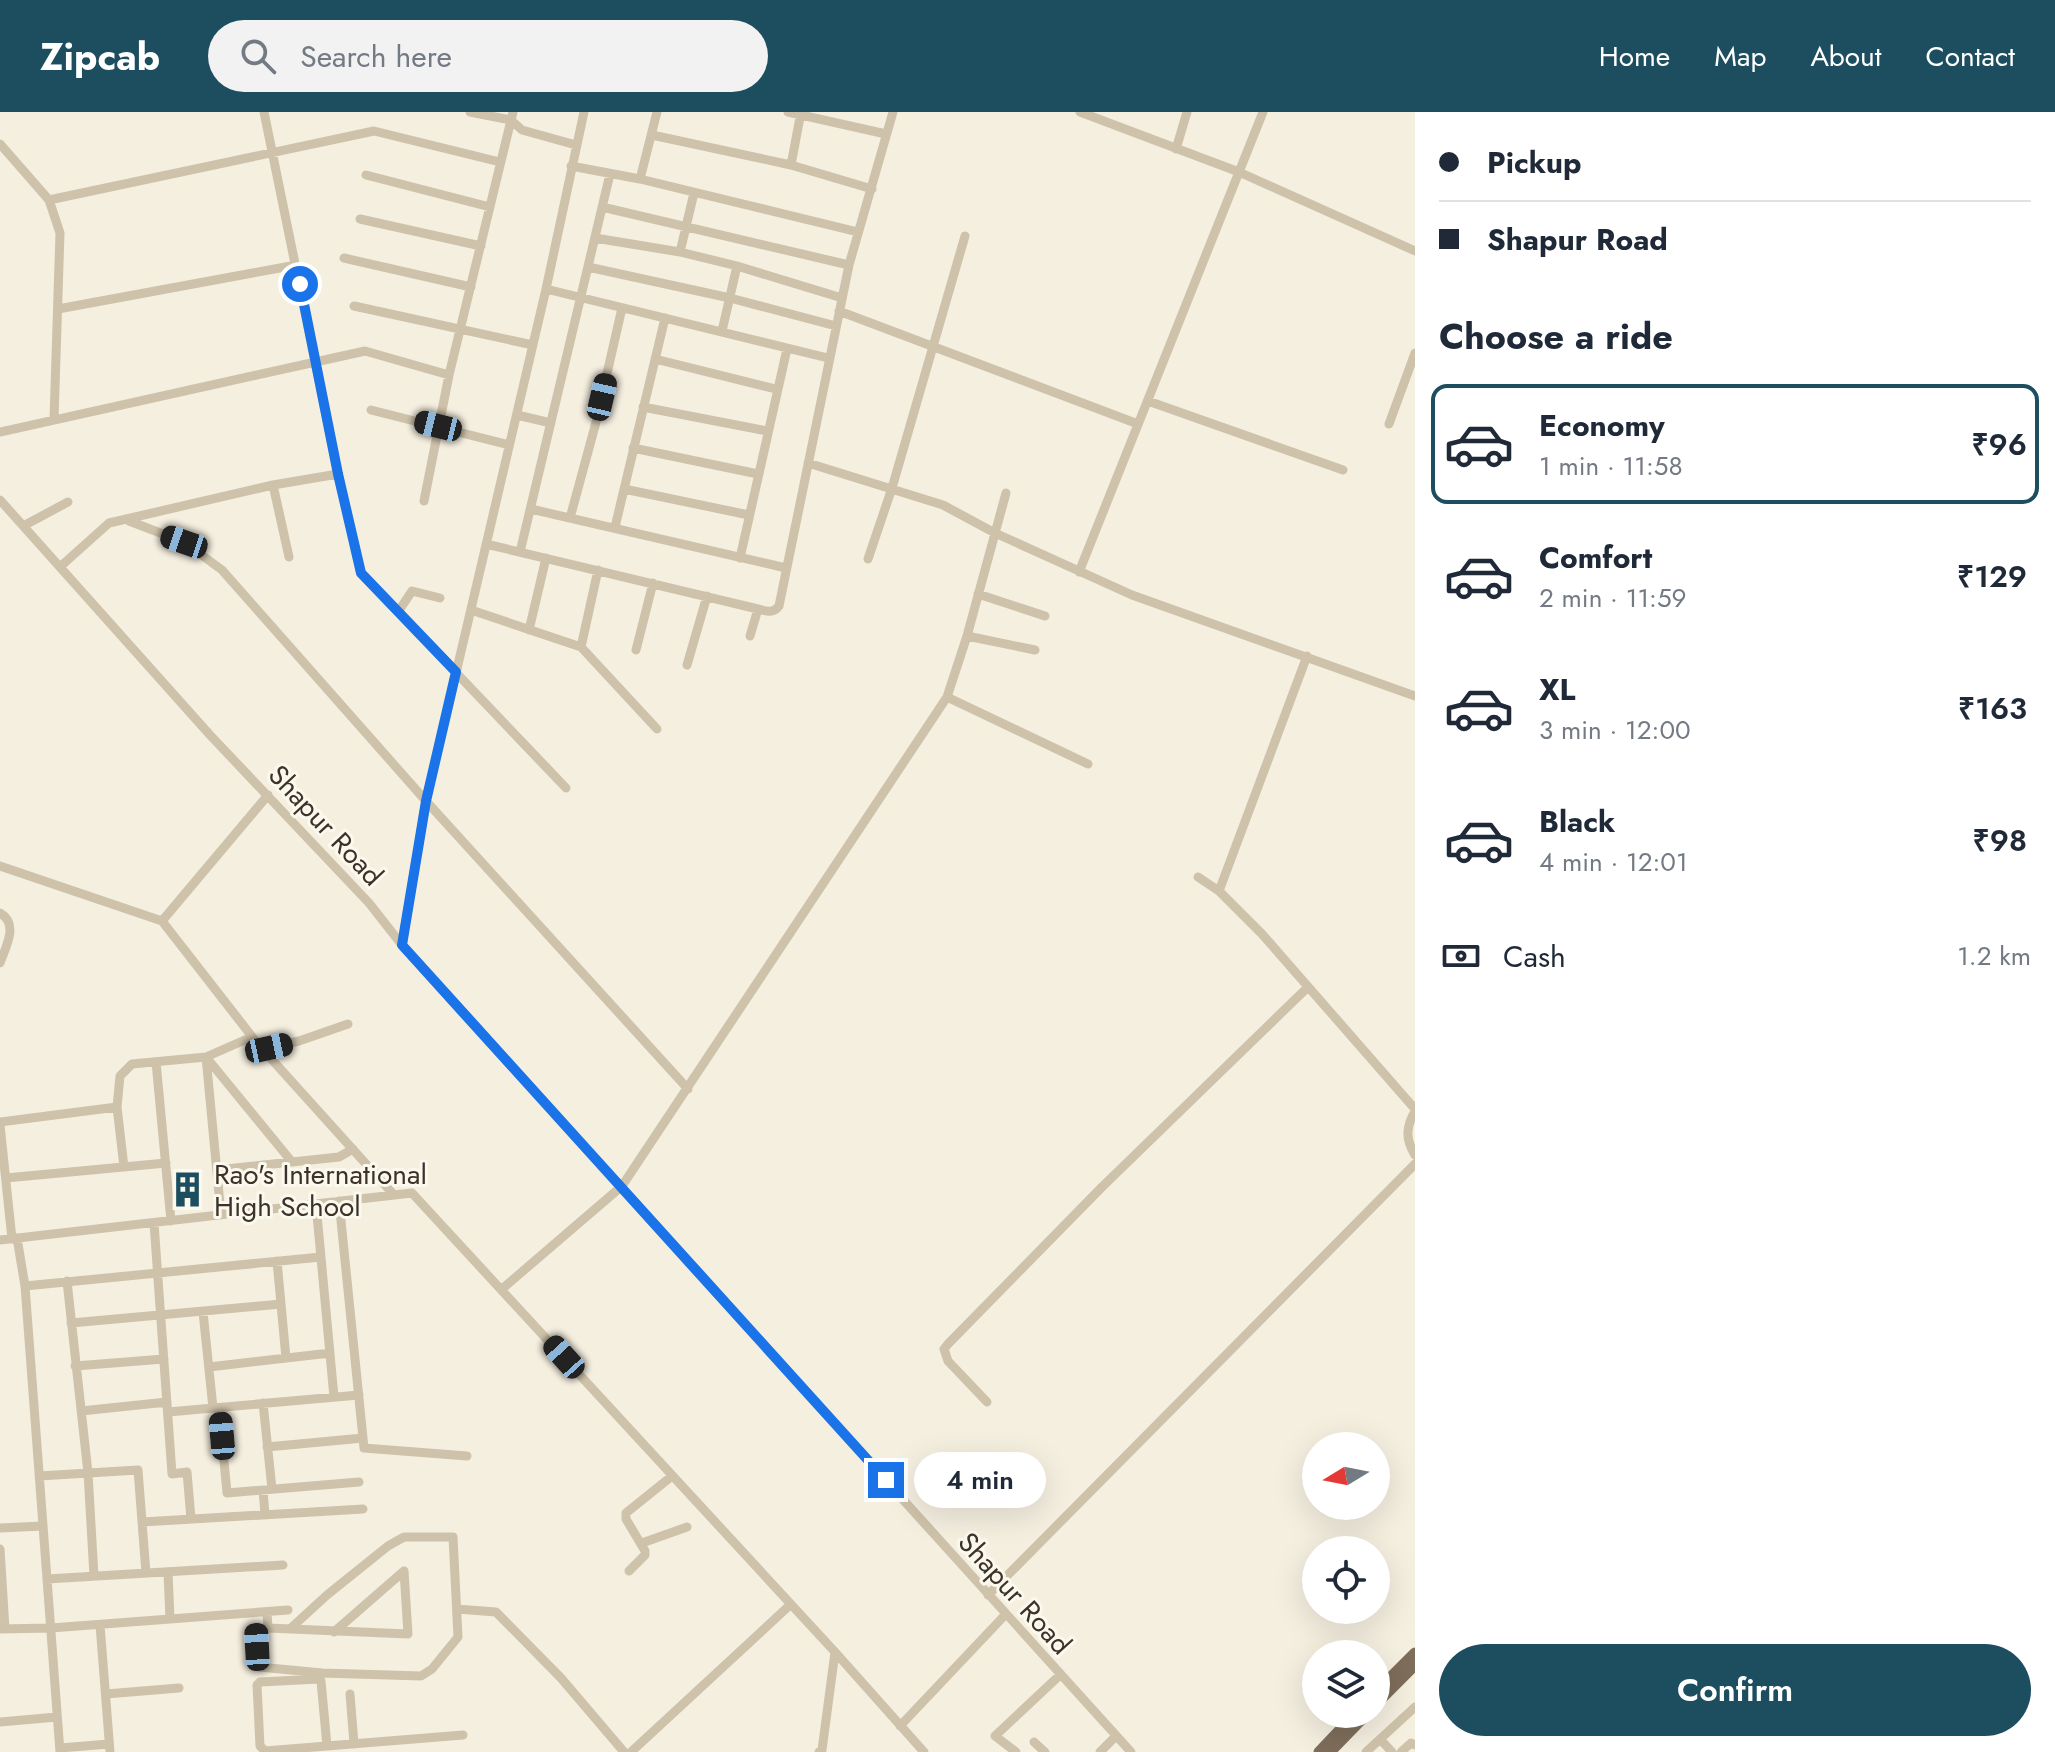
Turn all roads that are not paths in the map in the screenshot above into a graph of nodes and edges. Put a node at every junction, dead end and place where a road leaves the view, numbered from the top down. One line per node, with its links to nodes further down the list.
1 (264, 112): 19 (street)
2 (470, 112): 12 (street)
3 (584, 112): 17 (street)
4 (657, 112): 15 (street)
5 (788, 112): 11 (street)
6 (893, 112): 14 (street)
7 (1080, 112): 13 (street)
8 (1110, 112): 13 (street)
9 (1187, 112): 18 (street)
10 (1263, 112): 23 (street)
11 (801, 114): 14 (street); 21 (street)
12 (512, 116): 17 (street); 20 (street)
13 (1106, 123): 18 (street)
14 (886, 134): 27 (street)
15 (652, 135): 21 (street); 26 (street)
16 (0, 144): 29 (street)
17 (576, 145): 22 (street)
18 (1176, 149): 23 (street)
19 (272, 154): 20 (street); 29 (street); 41 (street)
20 (500, 162): 30 (street)
21 (791, 165): 27 (street)
22 (571, 166): 24 (street); 46 (street)
23 (1239, 172): 38 (street); 67 (street)
24 (610, 174): 26 (street); 31 (street)
25 (366, 175): 30 (street)
26 (640, 179): 28 (street)
27 (872, 189): 34 (street)
28 (694, 193): 33 (street); 34 (street)
29 (49, 200): 52 (street)
30 (490, 207): 37 (street)
31 (602, 207): 33 (street); 36 (street)
32 (360, 219): 37 (street)
33 (687, 227): 39 (street); 42 (street)
34 (858, 232): 42 (street)
35 (965, 236): 59 (street)
36 (595, 238): 39 (street); 44 (street)
37 (481, 246): 45 (street)
38 (1415, 251)
39 (680, 252): 43 (street)
40 (344, 258): 45 (street)
41 (296, 265): 52 (street); 64 (street)
42 (849, 265): 49 (street)
43 (737, 266): 48 (street); 49 (street)
44 (588, 267): 47 (street); 48 (street)
45 (471, 287): 56 (street)
46 (546, 289): 47 (street); 58 (street)
47 (581, 298): 51 (street); 72 (street)
48 (730, 298): 55 (street); 57 (street)
49 (842, 298): 53 (street)
50 (354, 306): 56 (street)
51 (622, 308): 54 (street); 93 (street)
52 (58, 309): 71 (street)
53 (839, 311): 55 (street); 59 (street)
54 (665, 318): 57 (street); 63 (street)
55 (836, 326): 62 (street)
56 (460, 331): 58 (street); 65 (street)
57 (722, 331): 60 (street)
58 (533, 345): 70 (street)
59 (933, 346): 73 (street); 85 (street)
60 (787, 349): 62 (street); 66 (street)
61 (1415, 353): 74 (street)
62 (828, 358): 80 (street)
63 (655, 359): 66 (street); 68 (street)
64 (317, 362): 65 (street); 71 (street); 82 (street)
65 (449, 375): 75 (street)
66 (776, 389): 76 (street)
67 (1148, 401): 73 (street); 81 (street)
68 (643, 407): 76 (street); 79 (street)
69 (371, 410): 75 (street)
70 (517, 415): 72 (street); 78 (street)
71 (54, 419): 77 (street)
72 (551, 423): 91 (street)
73 (1138, 424): 107 (street)
74 (1389, 424)
75 (438, 426): 78 (street); 89 (street)
76 (767, 431): 83 (street)
77 (0, 432)
78 (509, 445): 98 (street)
79 (633, 448): 83 (street); 86 (street)
80 (808, 463): 85 (street); 105 (street)
81 (1343, 470)
82 (338, 474): 84 (street); 114 (street)
83 (758, 474): 92 (street)
84 (273, 485): 94 (street); 100 (street)
85 (892, 488): 97 (street); 103 (street)
86 (624, 489): 92 (street); 96 (street)
87 (1006, 493): 97 (street)
88 (0, 500): 95 (street, Shapur Road)
89 (424, 501)
90 (68, 502): 95 (street)
91 (531, 509): 93 (street); 99 (street)
92 (749, 515): 102 (street)
93 (570, 518): 96 (street)
94 (129, 521): 104 (street); 131 (street)
95 (25, 525): 104 (street, Shapur Road)
96 (615, 527): 102 (street)
97 (995, 533): 107 (street); 109 (street)
98 (486, 544): 99 (street); 113 (street)
99 (520, 552): 101 (street)
100 (289, 557)
101 (546, 558): 106 (street); 116 (street)
102 (740, 558): 105 (street)
103 (868, 559)
104 (61, 566): 130 (street, Shapur Road)
105 (786, 568): 112 (street)
106 (598, 570): 108 (street); 119 (street)
107 (1079, 572): 122 (street)
108 (653, 583): 110 (street); 120 (street)
109 (978, 594): 115 (street); 118 (street)
110 (707, 596): 112 (street); 123 (street)
111 (440, 598): 114 (street)
112 (758, 609): 117 (street)
113 (471, 610): 116 (street); 124 (street)
114 (398, 612): 124 (street)
115 (1045, 616)
116 (529, 630): 119 (street)
117 (750, 636)
118 (967, 636): 121 (street); 126 (street)
119 (581, 647): 127 (street)
120 (636, 650)
121 (1035, 650)
122 (1307, 656): 125 (street); 134 (street)
123 (687, 665)
124 (456, 672): 129 (street); 131 (street)
125 (1415, 696)
126 (947, 697): 128 (street); 144 (street)
127 (657, 729)
128 (1088, 764)
129 (566, 788)
130 (268, 795): 136 (street); 137 (street, Shapur Road)
131 (426, 801): 137 (street); 144 (street)
132 (0, 866): 136 (street)
133 (1198, 877): 134 (street)
134 (1219, 891): 139 (street)
135 (0, 913): 138 (street)
136 (162, 921): 141 (street)
137 (402, 945): 156 (street, Shapur Road)
138 (0, 963)
139 (1308, 987): 146 (street); 182 (street)
140 (348, 1024): 141 (street)
141 (257, 1043): 142 (street); 148 (street)
142 (206, 1057): 143 (street); 150 (street); 154 (street)
143 (156, 1062): 145 (street); 151 (street)
144 (688, 1089): 156 (street)
145 (117, 1107): 147 (street); 153 (street)
146 (1415, 1110): 149 (street)
147 (0, 1124): 155 (street)
148 (353, 1149): 150 (street); 157 (street)
149 (1415, 1155)
150 (292, 1162): 154 (street)
151 (166, 1163): 153 (street); 161 (street)
152 (1415, 1164): 210 (street)
153 (124, 1167): 155 (street)
154 (217, 1170): 160 (street)
155 (4, 1182): 163 (street)
156 (622, 1186): 170 (street); 210 (street, Shapur Road)
157 (394, 1195): 158 (street); 170 (street)
158 (339, 1201): 159 (street); 180 (street)
159 (316, 1204): 160 (street); 165 (street)
160 (221, 1215): 161 (street)
161 (171, 1221): 162 (street)
162 (154, 1223): 163 (street); 167 (street)
163 (15, 1238): 164 (street); 169 (street)
164 (0, 1240)
165 (321, 1257): 166 (street); 175 (street)
166 (277, 1261): 167 (street); 171 (street)
167 (157, 1273): 168 (street); 173 (street)
168 (67, 1281): 169 (street); 174 (street)
169 (25, 1286): 191 (street)
170 (502, 1289): 192 (street)
171 (281, 1304): 172 (street); 176 (street)
172 (203, 1312): 173 (street); 179 (street)
173 (161, 1316): 174 (street); 177 (street)
174 (71, 1323): 178 (street)
175 (330, 1353): 176 (street); 181 (street)
176 (286, 1358): 179 (street)
177 (164, 1359): 178 (street); 184 (street)
178 (75, 1366): 186 (street)
179 (209, 1367): 185 (street)
180 (359, 1395): 181 (street); 187 (street)
181 (334, 1397): 183 (street)
182 (987, 1402)
183 (263, 1403): 185 (street); 188 (street)
184 (167, 1407): 185 (street); 186 (street); 197 (street)
185 (216, 1408): 194 (street)
186 (81, 1411): 190 (street)
187 (363, 1438): 188 (street); 189 (street)
188 (267, 1447): 194 (street)
189 (467, 1456)
190 (88, 1473): 191 (street); 198 (street); 208 (street)
191 (39, 1476): 199 (street)
192 (672, 1476): 202 (street); 211 (street)
193 (359, 1482): 194 (street)
194 (267, 1490): 196 (street)
195 (363, 1509): 196 (street)
196 (265, 1515): 197 (street)
197 (191, 1519): 198 (street)
198 (142, 1522): 207 (street)
199 (43, 1526): 201 (street); 209 (street)
200 (687, 1527): 202 (street)
201 (0, 1528)
202 (642, 1543): 205 (street)
203 (0, 1549): 222 (street)
204 (283, 1565): 206 (street)
205 (629, 1571)
206 (168, 1572): 207 (street); 217 (street)
207 (146, 1573): 208 (street)
208 (94, 1576): 209 (street)
209 (47, 1579): 219 (street)
210 (988, 1595): 216 (street, Shapur Road)
211 (790, 1605): 225 (street); 254 (street)
212 (457, 1609): 221 (street); 223 (street); 253 (street)
213 (288, 1610): 215 (street)
214 (255, 1613): 215 (street); 217 (street); 223 (street)
215 (267, 1613): 220 (street)
216 (1005, 1615): 228 (street, Shapur Road); 237 (street)
217 (170, 1619): 218 (street)
218 (100, 1625): 219 (street); 232 (street)
219 (51, 1628): 222 (street); 235 (street)
220 (268, 1628): 221 (street); 223 (street)
221 (291, 1628): 224 (street)
222 (2, 1629)
223 (256, 1629)
224 (334, 1632): 224 (street)
225 (835, 1652): 237 (street); 255 (street)
226 (1415, 1653): 229 (main road)
227 (1415, 1666): 231 (main road)
228 (1060, 1675): 241 (street, Shapur Road); 244 (street)
229 (1390, 1678)
230 (179, 1688): 232 (street)
231 (1390, 1690)
232 (106, 1694): 249 (street)
233 (350, 1694): 246 (street)
234 (1415, 1707): 243 (street)
235 (57, 1717): 236 (street); 251 (street)
236 (0, 1722)
237 (900, 1726): 256 (street)
238 (1346, 1728): 250 (main road)
239 (1353, 1728): 250 (main road)
240 (463, 1735): 242 (street)
241 (1116, 1736): 260 (street); 261 (street, Shapur Road)
242 (430, 1738): 246 (street); 252 (street)
243 (1380, 1739): 263 (street); 264 (street)
244 (1000, 1740): 257 (street); 258 (street)
245 (1034, 1742): 259 (street)
246 (354, 1744): 248 (street)
247 (1415, 1745): 265 (street)
248 (327, 1746): 248 (street)
249 (109, 1748): 251 (street)
250 (1334, 1748): 262 (main road)
251 (60, 1750)
252 (431, 1750)
253 (624, 1752)
254 (631, 1752)
255 (819, 1752)
256 (924, 1752)
257 (993, 1752)
258 (1016, 1752)
259 (1045, 1752)
260 (1100, 1752)
261 (1131, 1752)
262 (1319, 1752)
263 (1366, 1752)
264 (1392, 1752)
265 (1401, 1752)

